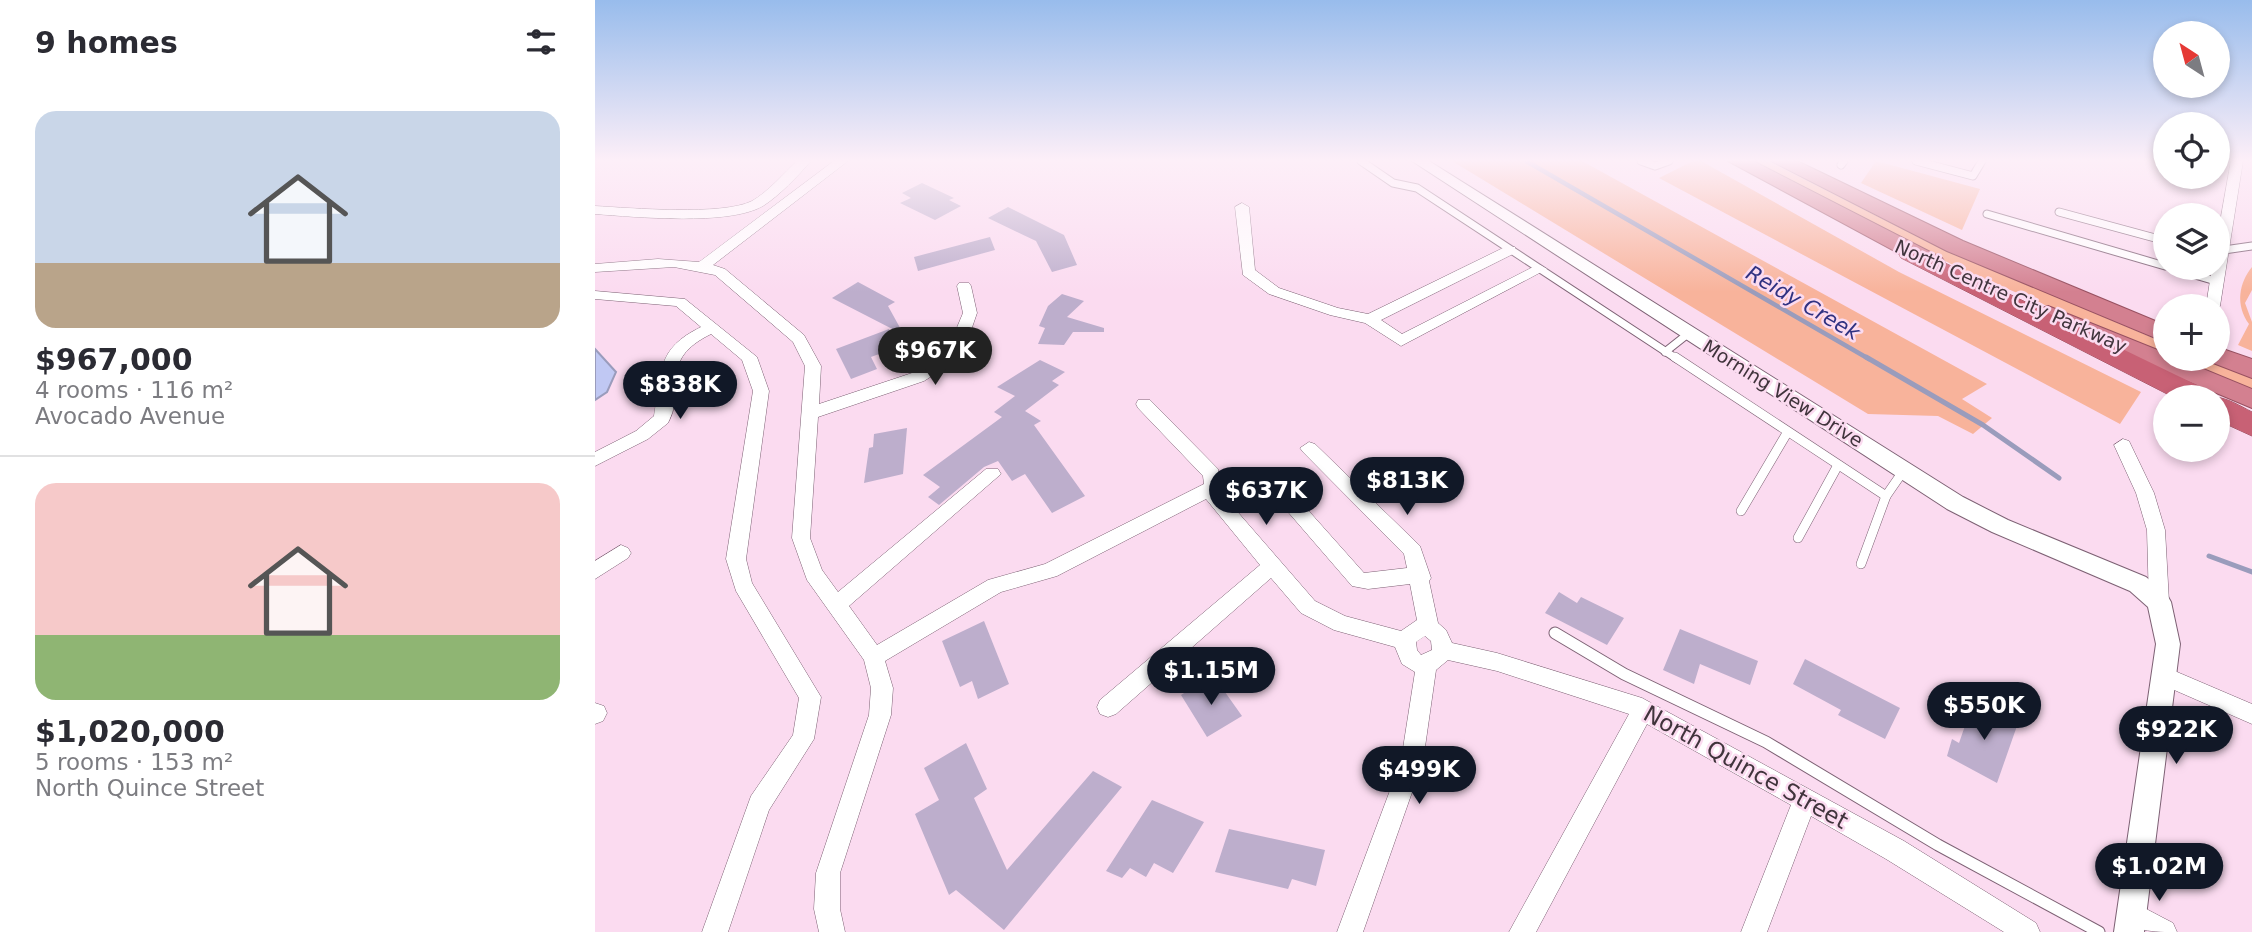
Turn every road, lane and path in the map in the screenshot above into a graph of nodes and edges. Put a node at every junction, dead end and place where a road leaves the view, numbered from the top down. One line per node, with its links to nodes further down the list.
1 (754, 204): 8 (street)
2 (784, 204): 17 (street)
3 (1442, 204): 13 (lane)
4 (1487, 204): 28 (street, Morning View Drive)
5 (1819, 204): 15 (highway, North Centre City Parkway)
6 (1870, 204): 27 (highway, North Centre City Parkway)
7 (1243, 207): 25 (street)
8 (595, 210)
9 (2059, 212): 11 (lane)
10 (1987, 214): 16 (lane)
11 (2153, 237)
12 (2252, 246): 14 (lane)
13 (1510, 250): 19 (lane); 25 (street)
14 (2230, 252)
15 (1910, 253): 32 (highway); 33 (highway, North Centre City Parkway)
16 (2153, 262)
17 (704, 265): 18 (street); 35 (street)
18 (595, 268)
19 (1540, 269): 25 (street); 29 (lane)
20 (2212, 280): 21 (lane)
21 (2219, 282): 23 (street)
22 (964, 286): 35 (street)
23 (2216, 294)
24 (595, 295): 26 (street)
25 (1370, 318)
26 (713, 327): 41 (street); 69 (street)
27 (2153, 329)
28 (1689, 333): 29 (lane); 43 (street, Morning View Drive)
29 (1665, 352): 38 (lane)
30 (2230, 360): 31 (highway)
31 (2252, 369)
32 (2173, 385)
33 (2252, 399)
34 (1144, 404): 46 (street)
35 (811, 413): 56 (street)
36 (2230, 414): 37 (highway)
37 (2252, 425)
38 (1787, 433): 42 (lane); 48 (lane)
39 (2123, 445): 55 (street)
40 (1308, 448): 54 (street)
41 (595, 460)
42 (1838, 465): 47 (lane); 49 (lane)
43 (1904, 470): 47 (lane); 55 (street, Morning View Drive)
44 (992, 474): 56 (street)
45 (1269, 478): 54 (street)
46 (1212, 488): 52 (street); 61 (street)
47 (1887, 496): 51 (lane)
48 (1741, 511)
49 (1798, 538)
50 (621, 553): 53 (street)
51 (1861, 564)
52 (1273, 565): 59 (street); 63 (street)
53 (595, 571)
54 (1421, 578): 57 (street)
55 (2159, 602): 62 (street)
56 (837, 604): 61 (street)
57 (1429, 629): 59 (street); 60 (street)
58 (1555, 633): 74 (lane)
59 (1405, 641): 60 (street)
60 (1435, 656): 64 (street, North Quince Street); 71 (street)
61 (874, 657): 70 (street)
62 (2164, 675): 65 (street); 67 (street)
63 (1108, 707)
64 (1643, 710): 66 (street, North Quince Street); 72 (street)
65 (2252, 714)
66 (1805, 800): 68 (street); 73 (street, North Quince Street)
67 (2130, 923): 75 (street)
68 (1760, 929)
69 (715, 932)
70 (832, 932)
71 (1350, 932)
72 (1522, 932)
73 (2027, 932)
74 (2099, 932)
75 (2164, 932)

